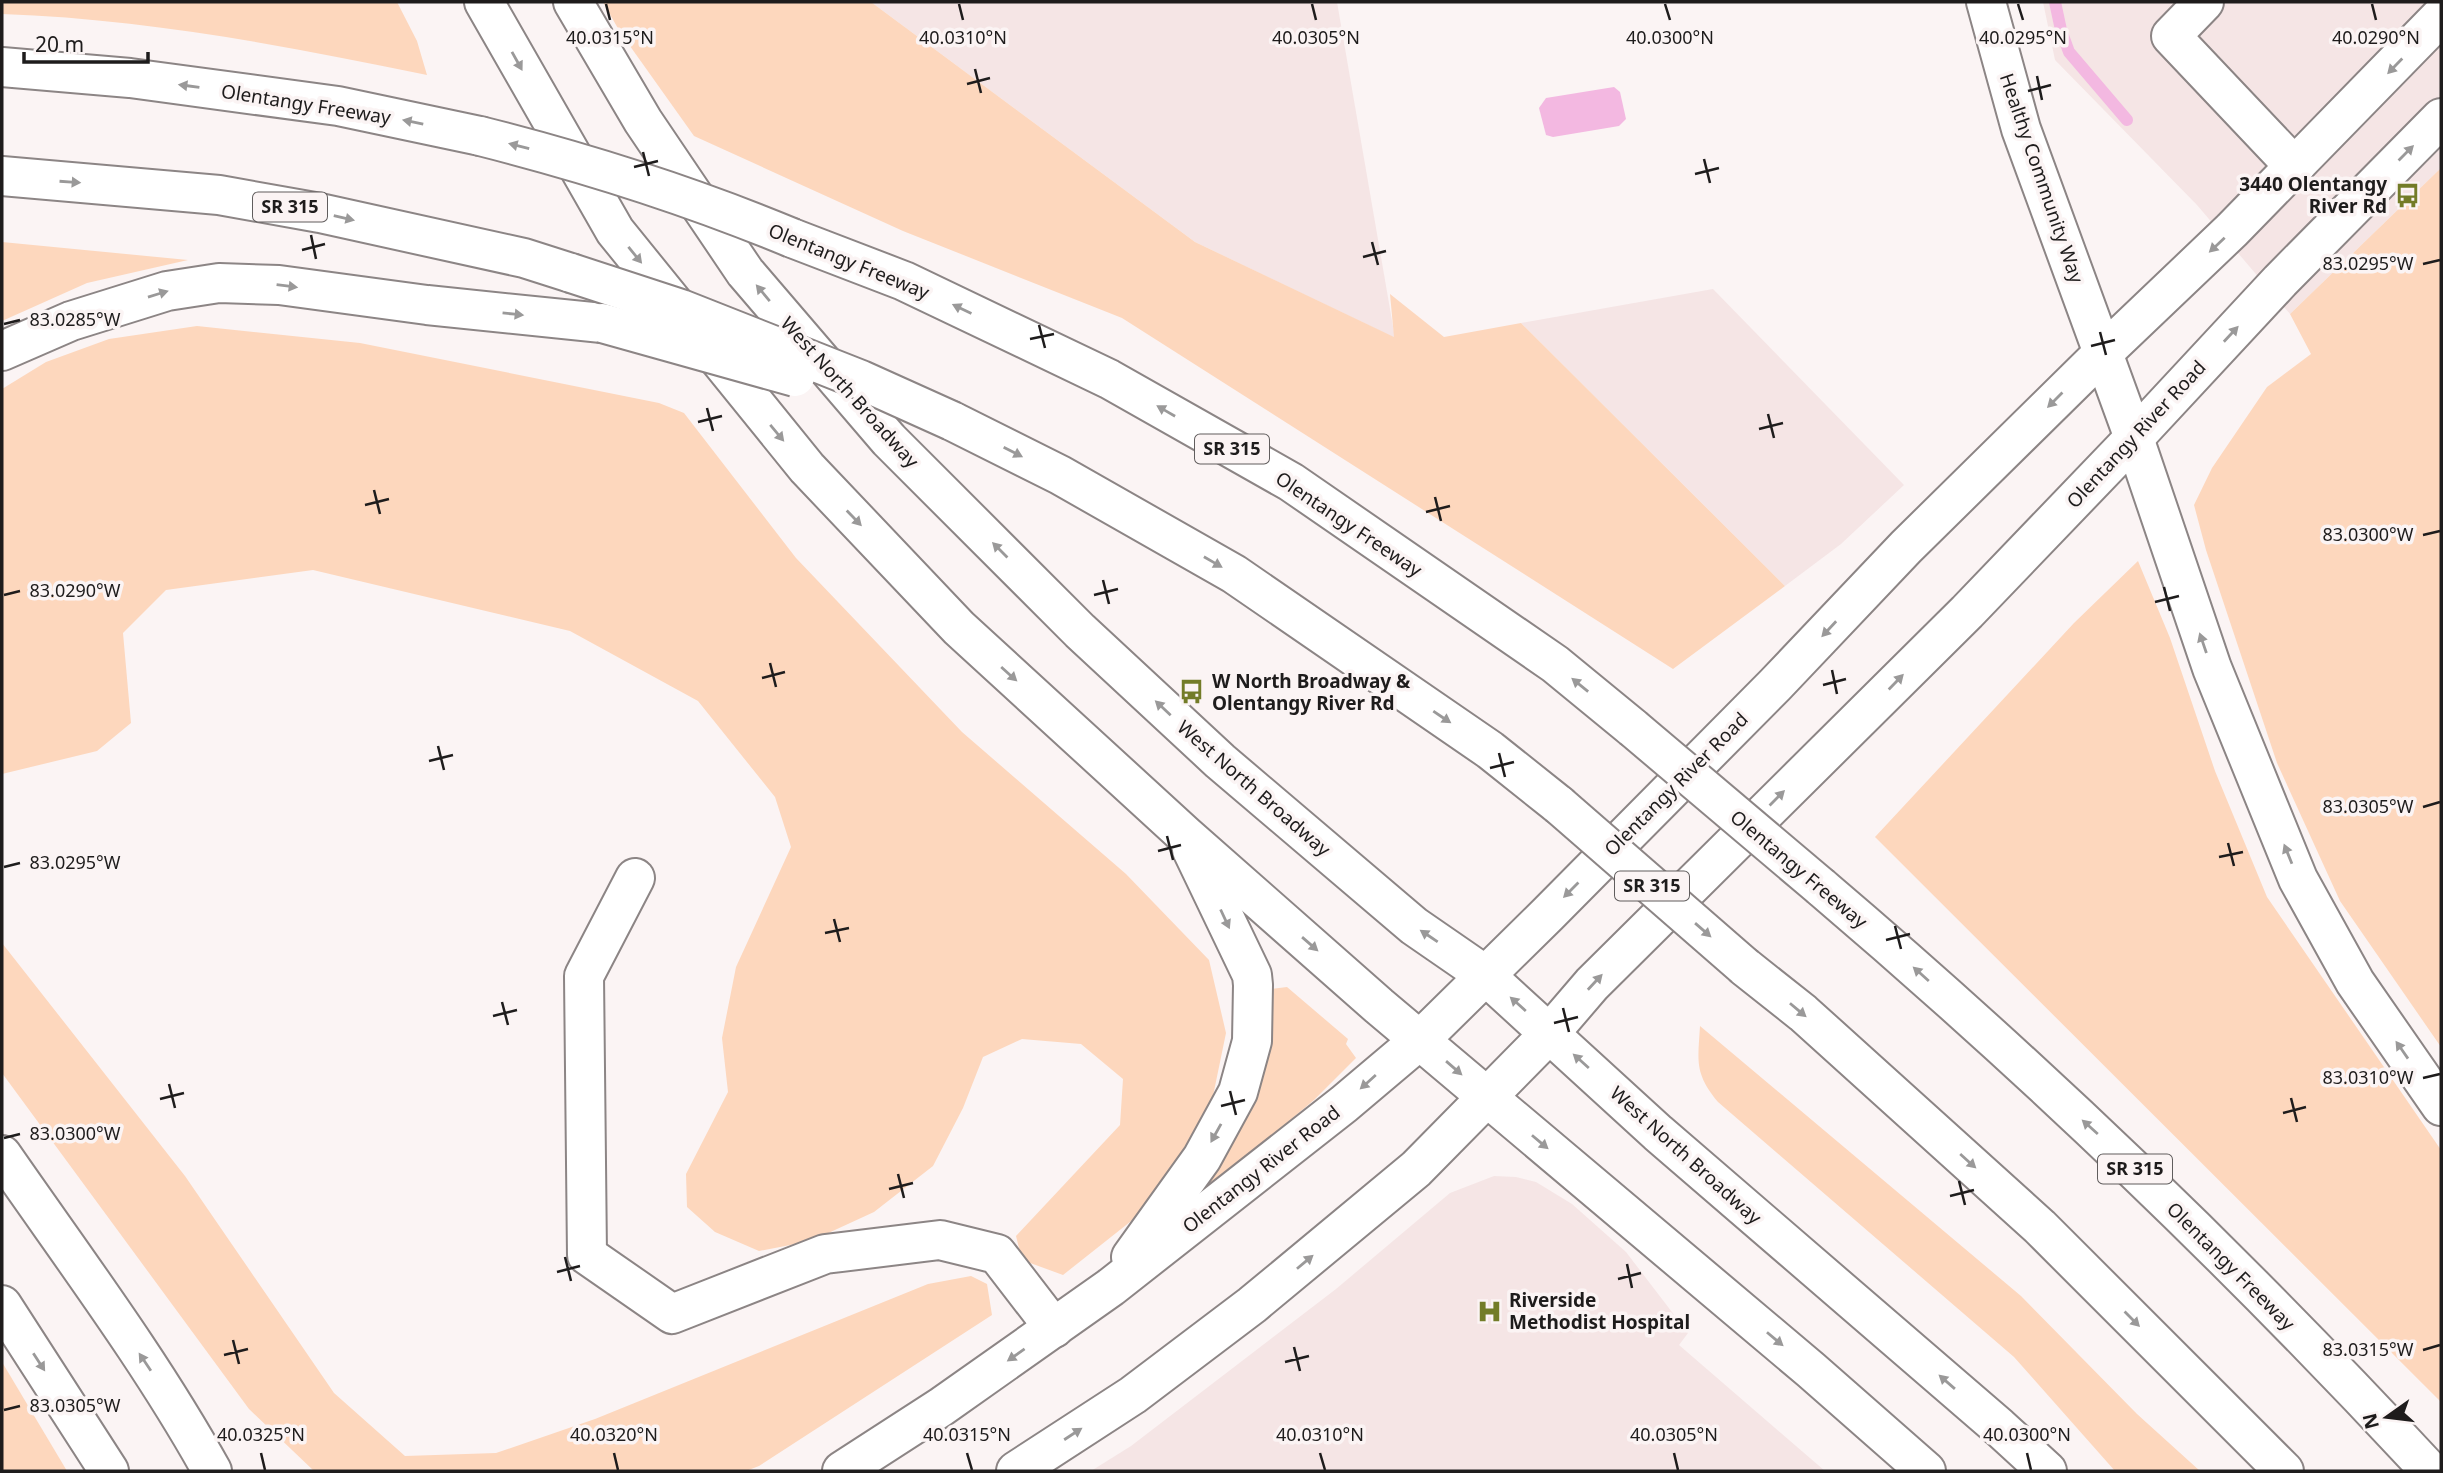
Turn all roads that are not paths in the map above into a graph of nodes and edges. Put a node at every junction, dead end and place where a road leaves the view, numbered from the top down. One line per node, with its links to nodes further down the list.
1 (484, 2): 14 (main road, one-way to 14)
2 (573, 2): 16 (main road, West North Broadway, one-way to 2)
3 (1986, 2): 11 (main road, Healthy Community Way)
4 (2204, 2): 8 (main road)
5 (2441, 16): 8 (main road, Olentangy River Road, one-way to 8)
6 (10, 67): 34 (main road, Olentangy Freeway / SR 315, one-way to 6, bridge)
7 (2441, 118): 13 (main road, Olentangy River Road, one-way to 7)
8 (2295, 167): 11 (main road, Olentangy River Road, one-way to 11)
9 (2, 176): 12 (main road, SR 315, one-way to 12, bridge)
10 (2, 351): 12 (main road, one-way to 12, bridge)
11 (2103, 353): 13 (main road, Healthy Community Way); 16 (main road, Olentangy River Road, one-way to 16)
12 (952, 421): 33 (main road, SR 315, one-way to 33, bridge)
13 (2134, 438): 17 (main road, Olentangy River Road, one-way to 13); 20 (main road, Healthy Community Way, one-way to 13)
14 (1185, 835): 18 (main road, one-way to 18); 22 (main road, one-way to 22)
15 (635, 878): 24 (main road)
16 (1485, 975): 17 (main road, West North Broadway, one-way to 16); 18 (main road, Olentangy River Road)
17 (1550, 1034): 19 (main road, Olentangy River Road); 32 (main road, West North Broadway, one-way to 17)
18 (1421, 1039): 19 (main road, one-way to 19); 22 (main road, Olentangy River Road, one-way to 22)
19 (1488, 1098): 30 (main road, Olentangy River Road, one-way to 19); 31 (main road, one-way to 31)
20 (2441, 1106)
21 (2, 1155): 25 (main road, one-way to 21)
22 (1111, 1287): 24 (main road, Olentangy River Road)
23 (2, 1305): 26 (main road, one-way to 26)
24 (1054, 1328): 29 (main road, Olentangy River Road, one-way to 29)
25 (183, 1419): 27 (main road); 28 (main road)
26 (109, 1471)
27 (212, 1471)
28 (234, 1471)
29 (842, 1471)
30 (1016, 1471)
31 (1926, 1471)
32 (2047, 1471)
33 (2284, 1471)
34 (2430, 1471)

